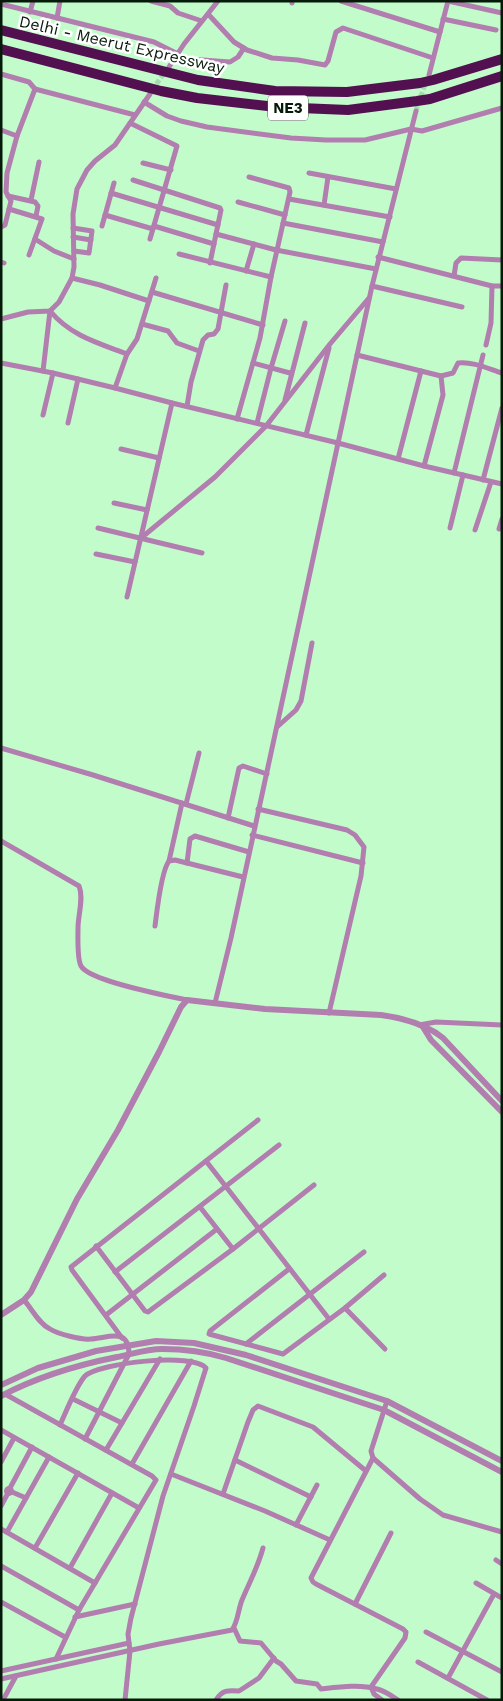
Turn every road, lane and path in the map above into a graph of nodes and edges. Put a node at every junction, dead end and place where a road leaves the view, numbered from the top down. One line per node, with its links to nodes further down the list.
1 (32, 1): 10 (street)
2 (60, 1): 13 (street)
3 (341, 1): 18 (street)
4 (448, 1): 9 (street); 14 (street)
5 (484, 1): 9 (street)
6 (154, 2): 15 (street)
7 (216, 2): 12 (street)
8 (1, 4): 10 (street)
9 (483, 9): 11 (street)
10 (30, 12): 13 (street)
11 (502, 13)
12 (208, 14): 15 (street); 19 (street)
13 (57, 18): 21 (street)
14 (443, 19): 17 (street); 18 (street)
15 (202, 21): 21 (street)
16 (1, 30): 23 (highway, Delhi - Meerut Expressway / NE3)
17 (496, 30)
18 (440, 32): 22 (street)
19 (244, 48): 21 (street); 22 (street)
20 (1, 49): 27 (highway, Delhi - Meerut Expressway / NE3)
21 (176, 56): 24 (street)
22 (433, 58): 26 (street)
23 (502, 59)
24 (169, 67)
25 (1, 74): 28 (street)
26 (429, 75)
27 (502, 76)
28 (35, 89): 33 (street); 37 (street)
29 (150, 94): 30 (street)
30 (144, 102): 33 (street); 35 (street)
31 (502, 108): 35 (street)
32 (416, 111): 35 (street)
33 (135, 115): 34 (street)
34 (130, 123): 40 (street); 65 (street)
35 (411, 129): 48 (street)
36 (1, 130): 37 (street)
37 (17, 136): 41 (street)
38 (39, 162): 52 (street)
39 (144, 163): 40 (street)
40 (170, 170): 47 (street)
41 (4, 172): 50 (street)
42 (309, 173): 44 (street)
43 (249, 177): 51 (street)
44 (328, 177): 48 (street); 54 (street)
45 (133, 180): 47 (street)
46 (114, 183): 49 (street)
47 (165, 189): 55 (street); 62 (street)
48 (396, 189): 60 (street)
49 (112, 193): 55 (street); 58 (street)
50 (8, 196): 52 (street); 56 (street)
51 (289, 199): 54 (street); 57 (street)
52 (31, 200): 59 (street)
53 (238, 202): 57 (street)
54 (324, 205): 60 (street)
55 (160, 207): 62 (street); 66 (street)
56 (9, 209): 59 (street); 64 (street)
57 (284, 214): 61 (street)
58 (105, 215): 63 (street); 66 (street)
59 (36, 216): 69 (street)
60 (390, 217): 72 (street)
61 (283, 223): 72 (street); 75 (street)
62 (218, 225): 67 (street)
63 (102, 226)
64 (1, 227)
65 (73, 228): 68 (street); 71 (street)
66 (154, 228): 70 (street); 73 (street)
67 (216, 234): 73 (street); 74 (street)
68 (73, 237): 71 (street); 76 (street)
69 (35, 239): 78 (street); 80 (street)
70 (150, 239)
71 (91, 240): 76 (street)
72 (383, 242): 79 (street)
73 (214, 244): 82 (street)
74 (254, 244): 75 (street); 84 (street)
75 (276, 250): 83 (street); 86 (street)
76 (74, 251): 80 (street)
77 (179, 254): 82 (street)
78 (29, 255)
79 (378, 257): 83 (street); 85 (street)
80 (74, 258): 87 (street)
81 (502, 260): 85 (street)
82 (210, 263): 84 (street)
83 (376, 269): 90 (street)
84 (246, 271): 86 (street)
85 (454, 276): 91 (street)
86 (271, 277): 103 (street)
87 (72, 278): 95 (street); 97 (street)
88 (156, 278): 93 (street)
89 (226, 285): 98 (street)
90 (372, 286): 94 (street); 96 (street)
91 (492, 286): 92 (street); 105 (street)
92 (502, 286)
93 (152, 292): 95 (street); 98 (street)
94 (369, 298): 104 (street); 108 (street)
95 (149, 301): 102 (street)
96 (462, 307)
97 (50, 311): 99 (street); 107 (street); 114 (street)
98 (221, 313): 103 (street); 106 (street)
99 (1, 319)
100 (285, 321): 113 (street)
101 (305, 323): 117 (street)
102 (142, 324): 106 (street); 107 (street)
103 (263, 325): 111 (street)
104 (330, 344): 122 (street); 131 (street)
105 (486, 345)
106 (200, 350): 124 (street)
107 (127, 354): 121 (street)
108 (357, 355): 115 (street); 132 (street)
109 (483, 355): 112 (street)
110 (1, 363): 114 (street)
111 (253, 364): 113 (street); 127 (street)
112 (480, 366): 118 (street); 119 (street); 137 (street)
113 (271, 368): 117 (street); 129 (street)
114 (43, 371): 116 (street)
115 (421, 371): 119 (street); 135 (street)
116 (53, 373): 120 (street); 126 (street)
117 (290, 373): 122 (street)
118 (502, 373)
119 (441, 376): 136 (street)
120 (78, 379): 121 (street); 128 (street)
121 (114, 388): 123 (street)
122 (284, 402): 130 (street)
123 (172, 403): 124 (street); 134 (street)
124 (187, 406): 127 (street)
125 (502, 408): 139 (street)
126 (44, 415)
127 (237, 419): 129 (street)
128 (68, 424)
129 (256, 424): 130 (street)
130 (266, 426): 131 (street); 149 (street)
131 (306, 435): 132 (street)
132 (338, 443): 135 (street); 155 (street)
133 (121, 449): 134 (street)
134 (159, 458): 143 (street)
135 (398, 459): 136 (street)
136 (424, 466): 137 (street)
137 (454, 473): 138 (street)
138 (463, 475): 139 (street); 146 (street)
139 (483, 480): 140 (street)
140 (491, 482): 141 (street); 148 (street)
141 (502, 484)
142 (114, 503): 143 (street)
143 (147, 510): 149 (street)
144 (502, 519): 147 (street)
145 (98, 528): 149 (street)
146 (450, 528)
147 (499, 529)
148 (475, 530)
149 (141, 538): 150 (street); 152 (street)
150 (202, 553)
151 (96, 554): 152 (street)
152 (136, 562): 153 (street)
153 (127, 597)
154 (312, 643): 155 (street)
155 (276, 727): 158 (street)
156 (1, 748): 159 (street)
157 (199, 753): 159 (street)
158 (267, 774): 160 (street); 161 (street)
159 (184, 803): 161 (street); 166 (street)
160 (258, 809): 162 (street); 167 (street)
161 (228, 818): 162 (street)
162 (254, 826): 163 (street)
163 (252, 835): 165 (street); 167 (street)
164 (1, 841): 171 (street)
165 (249, 852): 168 (street); 169 (street)
166 (169, 861): 168 (street); 170 (street)
167 (363, 862): 173 (street)
168 (186, 863): 169 (street)
169 (243, 878): 172 (street)
170 (155, 926)
171 (187, 1000): 172 (street); 194 (street)
172 (215, 1002): 173 (street)
173 (329, 1012): 175 (street)
174 (502, 1024): 175 (street)
175 (420, 1025): 176 (street); 177 (street)
176 (502, 1101)
177 (502, 1112)
178 (258, 1120): 180 (street)
179 (279, 1145): 182 (street)
180 (206, 1161): 182 (street); 186 (street)
181 (314, 1185): 185 (street)
182 (226, 1186): 183 (street); 185 (street)
183 (200, 1207): 184 (street); 190 (street)
184 (217, 1229): 187 (street); 193 (street)
185 (258, 1229): 187 (street); 189 (street)
186 (96, 1246): 190 (street); 197 (street)
187 (233, 1249): 193 (street)
188 (364, 1252): 192 (street)
189 (289, 1269): 192 (street); 200 (street)
190 (115, 1272): 193 (street)
191 (384, 1275): 195 (street)
192 (308, 1294): 198 (street); 200 (street)
193 (133, 1295): 197 (street)
194 (24, 1300): 196 (street); 199 (street)
195 (345, 1308): 198 (street); 202 (street)
196 (1, 1315)
197 (106, 1315): 199 (street)
198 (329, 1319): 200 (street)
199 (122, 1338): 201 (street)
200 (246, 1344)
201 (129, 1345): 203 (street); 207 (street); 210 (street)
202 (384, 1349)
203 (128, 1354): 206 (street); 208 (street); 211 (street)
204 (160, 1359): 205 (street); 206 (street); 213 (street)
205 (191, 1361): 225 (street); 229 (street)
206 (123, 1365): 209 (street); 212 (street)
207 (1, 1385)
208 (3, 1395): 214 (street)
209 (73, 1399): 212 (street); 214 (street)
210 (387, 1401): 211 (street); 223 (street)
211 (384, 1410): 221 (street); 227 (street)
212 (99, 1412): 213 (street); 217 (street)
213 (122, 1423): 219 (street)
214 (60, 1425): 217 (street)
215 (1, 1430): 216 (street)
216 (14, 1438): 218 (street); 224 (street)
217 (85, 1438): 219 (street)
218 (32, 1447): 220 (street); 232 (street)
219 (106, 1450): 225 (street)
220 (49, 1457): 228 (street); 236 (street)
221 (373, 1458): 226 (street); 242 (street)
222 (235, 1460): 226 (street); 234 (street); 235 (street)
223 (502, 1461)
224 (1, 1462)
225 (132, 1464): 238 (street)
226 (366, 1471): 243 (street)
227 (502, 1472)
228 (78, 1473): 233 (street); 244 (street)
229 (171, 1474): 234 (street); 256 (street)
230 (317, 1485): 235 (street)
231 (1, 1486): 232 (street)
232 (10, 1491): 236 (street); 237 (street)
233 (112, 1493): 238 (street); 249 (street)
234 (223, 1494): 239 (street)
235 (311, 1497): 239 (street)
236 (26, 1498): 240 (street)
237 (1, 1506)
238 (139, 1508): 251 (street)
239 (296, 1525): 243 (street)
240 (4, 1530): 244 (street)
241 (391, 1532): 257 (street)
242 (502, 1532)
243 (330, 1540): 257 (street)
244 (35, 1548): 249 (street)
245 (263, 1548): 260 (street)
246 (496, 1560): 247 (street)
247 (502, 1564)
248 (3, 1568): 250 (street); 258 (street)
249 (70, 1568): 251 (street)
250 (1, 1576)
251 (96, 1583): 258 (street)
252 (476, 1583): 253 (street)
253 (494, 1594): 254 (street); 265 (street)
254 (502, 1598)
255 (1, 1602): 262 (street)
256 (135, 1604): 259 (street); 263 (street)
257 (355, 1604): 274 (street)
258 (79, 1610): 259 (street)
259 (75, 1617): 262 (street)
260 (234, 1628): 264 (street); 266 (street)
261 (426, 1632): 265 (street)
262 (65, 1637): 267 (street)
263 (129, 1643): 264 (street); 267 (street)
264 (130, 1651): 271 (street); 276 (street)
265 (463, 1651): 270 (street); 272 (street)
266 (274, 1658): 274 (street); 277 (street)
267 (56, 1659): 269 (street)
268 (418, 1662): 272 (street)
269 (1, 1671)
270 (502, 1672)
271 (16, 1676): 273 (street); 275 (street)
272 (448, 1678): 280 (street)
273 (1, 1679)
274 (371, 1688): 278 (street); 279 (street)
275 (4, 1700)
276 (125, 1700)
277 (216, 1700)
278 (382, 1700)
279 (398, 1700)
280 (487, 1700)

